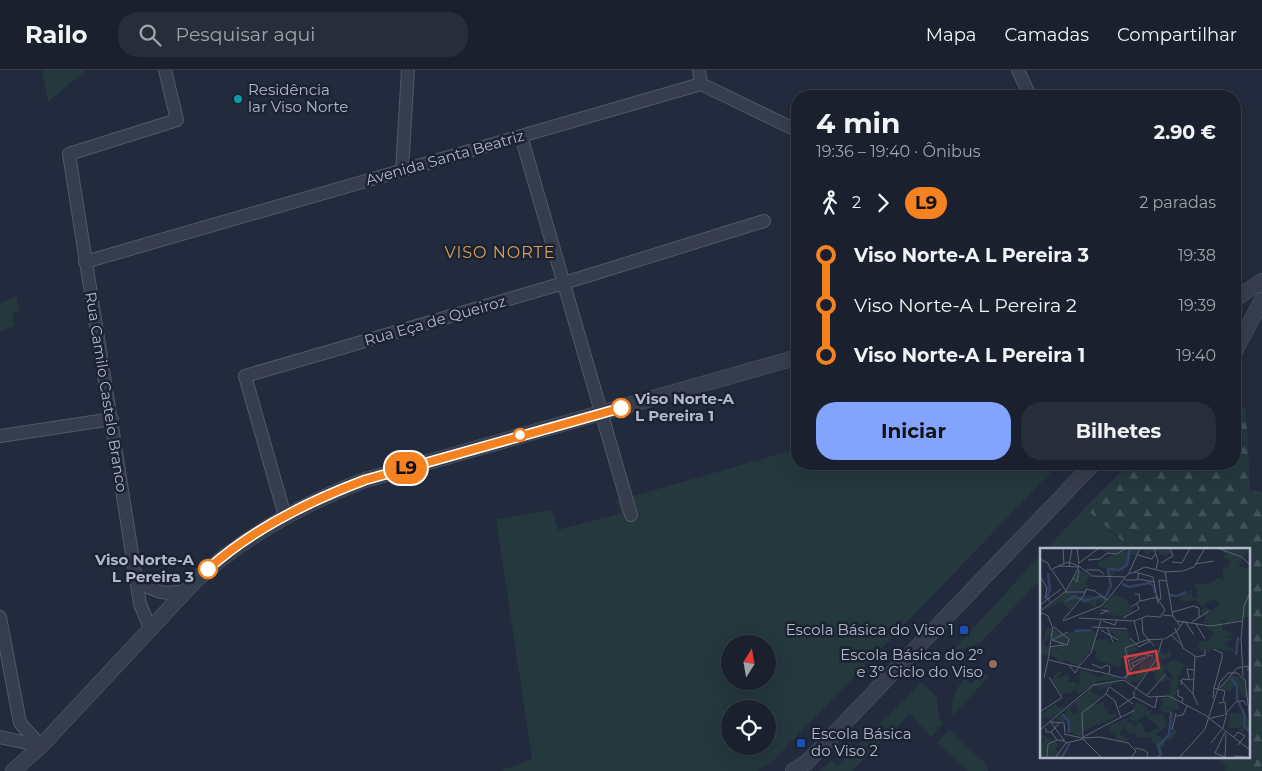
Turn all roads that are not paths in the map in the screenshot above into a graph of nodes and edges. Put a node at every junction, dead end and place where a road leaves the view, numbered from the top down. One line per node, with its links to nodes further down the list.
1 (165, 70): 11 (street, Rua Camilo Castelo Branco)
2 (408, 70): 9 (street)
3 (699, 70): 5 (street)
4 (1018, 70): 6 (street)
5 (700, 84): 7 (street); 8 (street, Avenida Santa Beatriz)
6 (1027, 90)
7 (791, 128)
8 (521, 136): 9 (street, Avenida Santa Beatriz); 13 (street)
9 (402, 170): 11 (street, Avenida Santa Beatriz)
10 (764, 221): 13 (street, Rua Eça de Queiroz)
11 (85, 262): 19 (street, Rua Camilo Castelo Branco)
12 (1262, 281): 14 (street)
13 (564, 283): 18 (street); 23 (street, Rua Eça de Queiroz)
14 (1241, 295)
15 (1262, 300): 16 (street)
16 (1241, 339)
17 (791, 360): 18 (street)
18 (602, 413): 22 (street); 23 (street)
19 (112, 419): 20 (street); 24 (street, Rua Camilo Castelo Branco)
20 (0, 436)
21 (1087, 470): 31 (street)
22 (631, 515)
23 (285, 516): 25 (street)
24 (138, 581): 25 (street); 27 (street, Rua Camilo Castelo Branco)
25 (186, 590): 27 (street)
26 (0, 617): 29 (street)
27 (150, 628): 29 (street)
28 (0, 736): 29 (street)
29 (41, 746): 30 (street)
30 (17, 768)
31 (793, 771)

